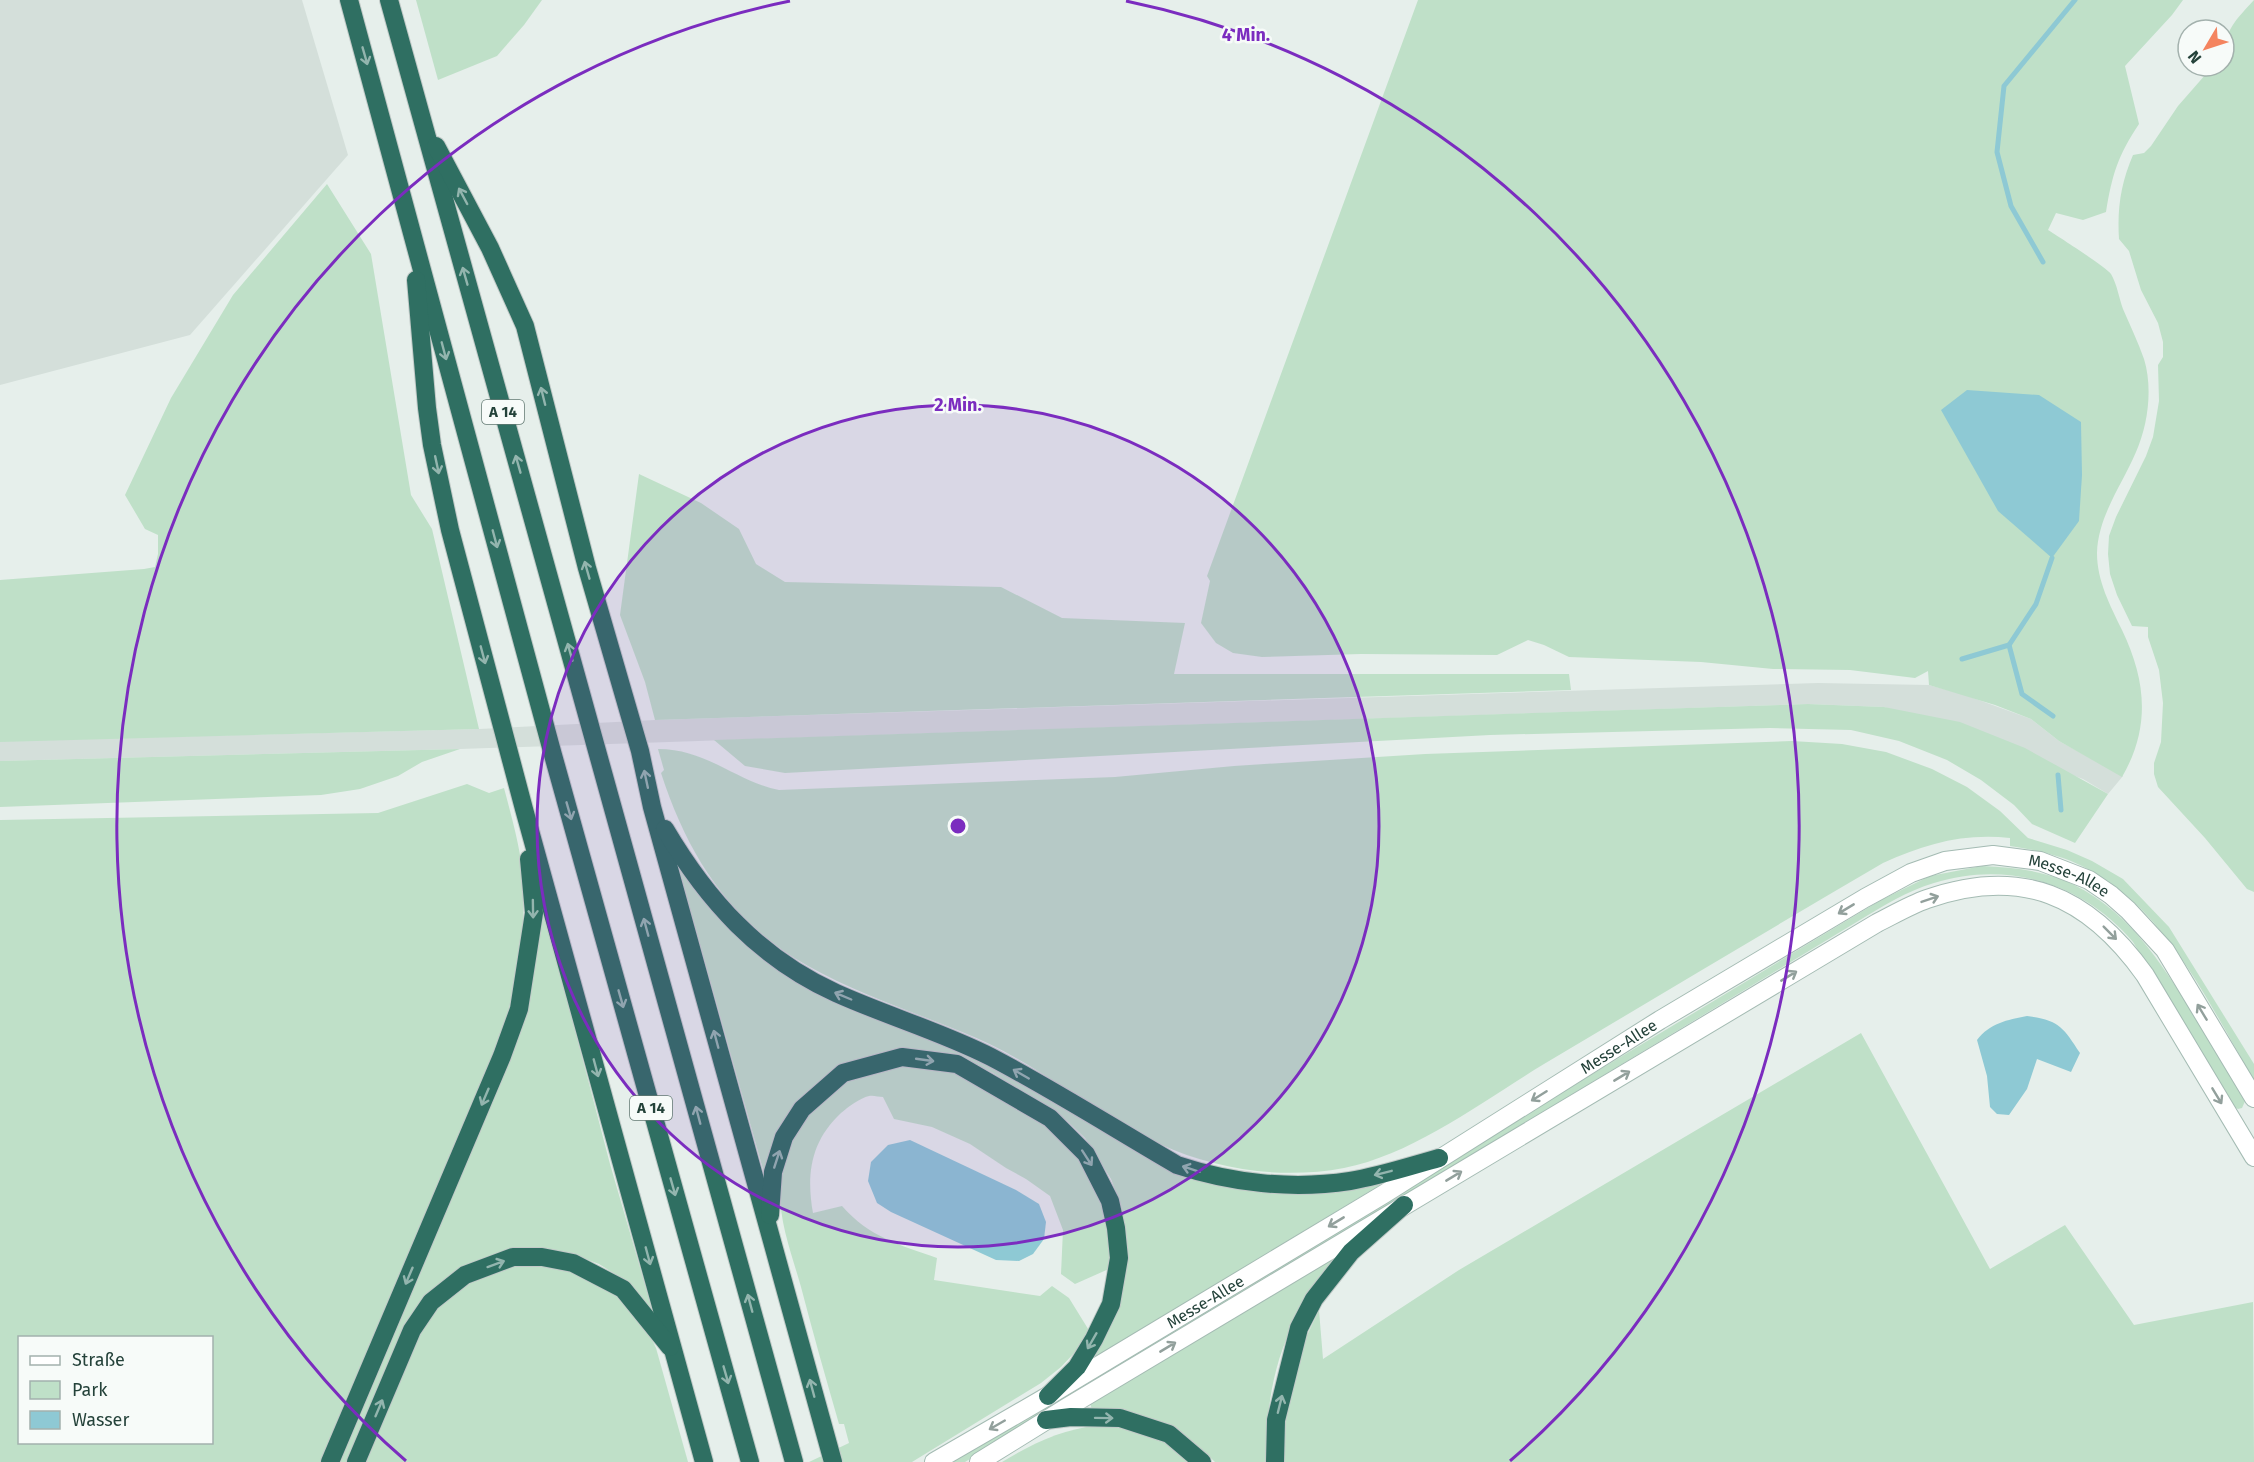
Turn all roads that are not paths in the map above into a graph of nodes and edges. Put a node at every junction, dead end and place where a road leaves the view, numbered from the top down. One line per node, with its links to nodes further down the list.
1 (349, 0): 4 (highway, A 14, one-way to 4)
2 (388, 0): 3 (highway, A 14)
3 (420, 115): 5 (highway, one-way to 3); 15 (highway, A 14, one-way to 3)
4 (411, 234): 6 (highway, one-way to 6); 19 (highway, A 14, one-way to 19)
5 (652, 807): 9 (highway, one-way to 5); 11 (highway, one-way to 5)
6 (524, 809): 12 (highway, one-way to 12); 16 (highway, one-way to 16)
7 (2254, 1098): 9 (main road, Messe-Allee, one-way to 9)
8 (2254, 1157): 10 (main road, Messe-Allee, one-way to 8)
9 (1439, 1158): 13 (main road, Messe-Allee, one-way to 13)
10 (1404, 1205): 14 (main road, Messe-Allee, one-way to 10); 24 (highway, one-way to 10)
11 (770, 1238): 13 (highway, one-way to 13); 20 (highway, one-way to 11)
12 (675, 1353): 17 (highway, one-way to 12); 18 (highway)
13 (1048, 1396): 21 (main road, Messe-Allee, one-way to 21)
14 (1046, 1420): 22 (main road, Messe-Allee); 23 (highway, one-way to 23)
15 (793, 1461)
16 (330, 1462)
17 (356, 1462)
18 (704, 1462)
19 (750, 1462)
20 (832, 1462)
21 (934, 1462)
22 (980, 1462)
23 (1202, 1462)
24 (1275, 1462)

